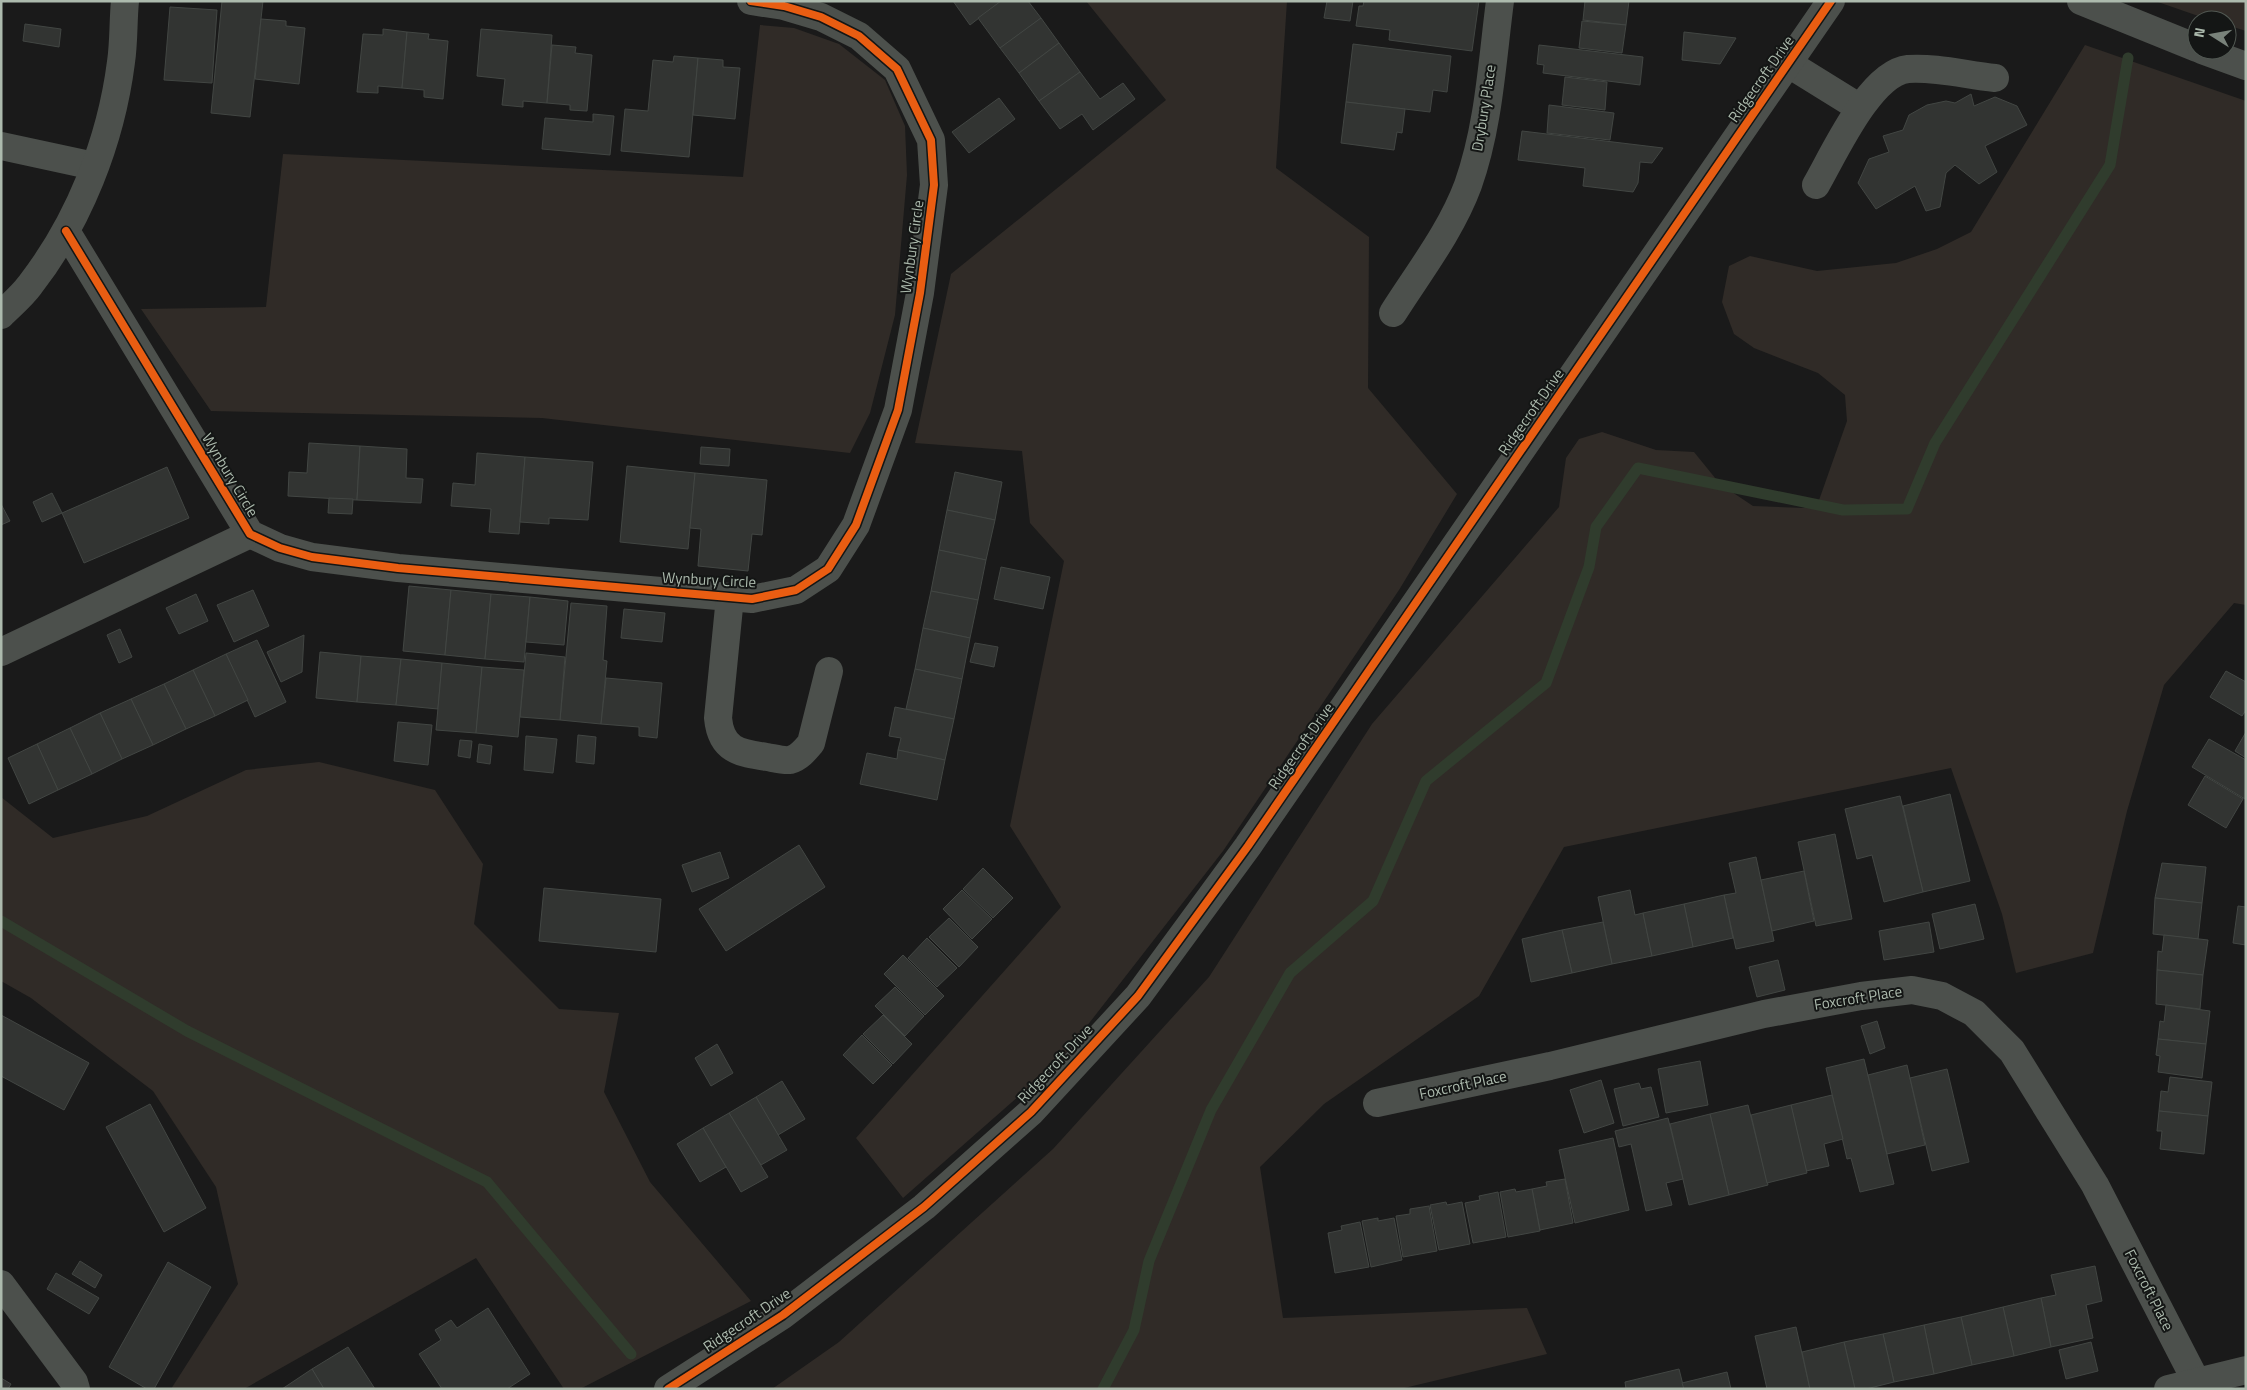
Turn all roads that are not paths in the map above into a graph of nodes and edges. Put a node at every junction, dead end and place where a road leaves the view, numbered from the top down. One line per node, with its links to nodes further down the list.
1 (125, 1): 14 (street)
2 (751, 1): 6 (street, Wynbury Circle)
3 (1500, 1): 17 (street, Drybury Place)
4 (1831, 1): 9 (street, Ridgecroft Drive)
5 (2081, 1): 7 (street)
6 (795, 5): 20 (street, Wynbury Circle)
7 (2187, 44)
8 (2230, 60): 10 (street)
9 (1789, 64): 12 (street); 28 (street, Ridgecroft Drive)
10 (2246, 66)
11 (1995, 78): 12 (street)
12 (1860, 108): 15 (street)
13 (1, 146): 14 (street)
14 (94, 166): 16 (street)
15 (1816, 185)
16 (66, 231): 18 (street); 19 (street, Wynbury Circle)
17 (1393, 313)
18 (1, 315)
19 (250, 534): 20 (street, Wynbury Circle); 21 (street, Wynbury Circle)
20 (730, 597): 22 (street)
21 (1, 652)
22 (829, 671)
23 (1377, 1103): 26 (street, Foxcroft Place)
24 (1, 1284): 27 (street)
25 (2246, 1370): 26 (street)
26 (2196, 1381): 29 (street)
27 (76, 1389)
28 (668, 1389)
29 (2168, 1389)

